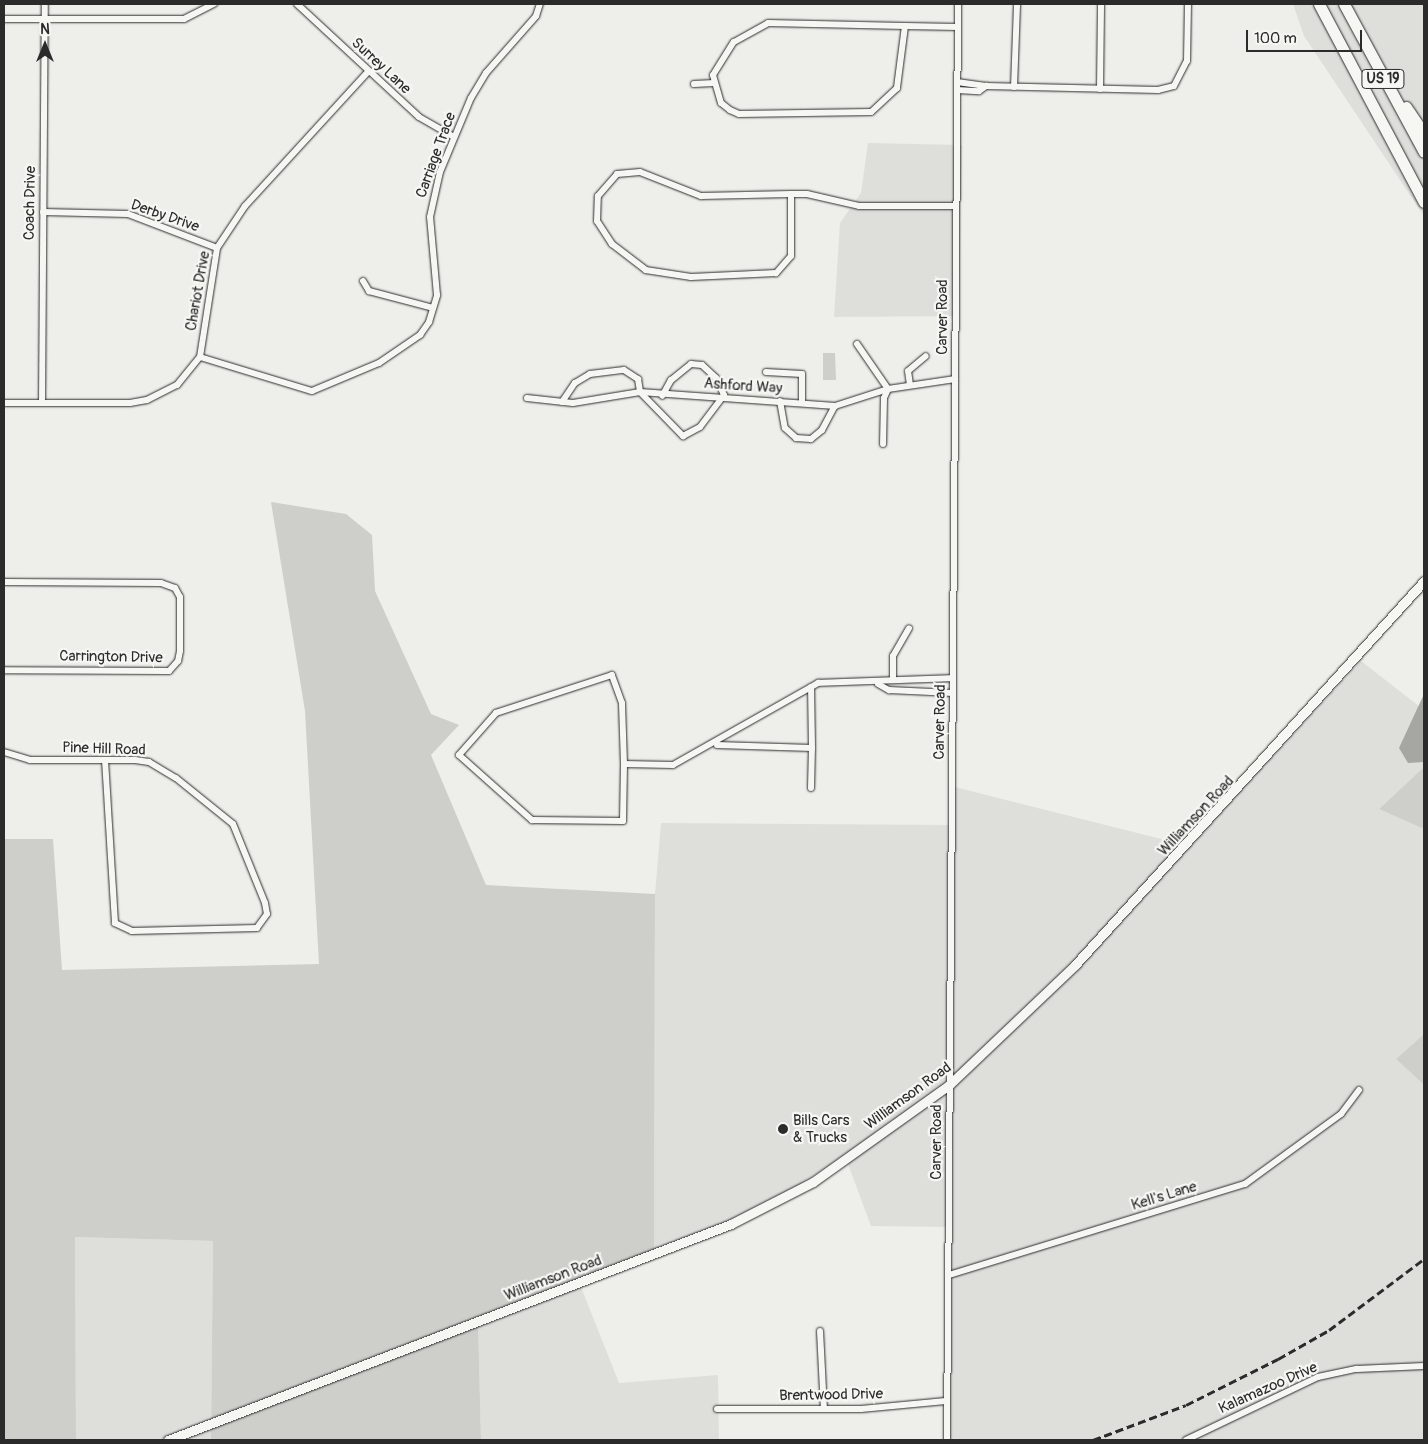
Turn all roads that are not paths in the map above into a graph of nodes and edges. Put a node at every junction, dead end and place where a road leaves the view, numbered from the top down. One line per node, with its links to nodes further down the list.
1 (45, 4): 12 (street, Coach Drive)
2 (214, 4): 12 (street)
3 (298, 4): 16 (street, Surrey Lane)
4 (540, 4): 25 (street, Carriage Trace)
5 (958, 4): 14 (street, Carver Road)
6 (1017, 4): 21 (street)
7 (1101, 4): 22 (street)
8 (1188, 4): 22 (street)
9 (1319, 4): 27 (highway, US 19)
10 (1344, 4): 15 (highway, US 19)
11 (4, 19): 12 (street)
12 (44, 20): 32 (street, Coach Drive)
13 (905, 26): 14 (street); 18 (street); 18 (street)
14 (958, 27): 17 (street, Carver Road)
15 (1374, 63): 24 (highway); 26 (highway, US 19)
16 (368, 72): 25 (street, Surrey Lane); 33 (street, Chariot Drive)
17 (957, 82): 20 (street); 23 (street, Carver Road)
18 (714, 83): 19 (street)
19 (694, 84)
20 (986, 86): 21 (street); 23 (street)
21 (1014, 87): 22 (street)
22 (1100, 89)
23 (957, 90): 30 (street, Carver Road)
24 (1424, 134)
25 (454, 137): 35 (street, Carriage Trace)
26 (1424, 152)
27 (1417, 190): 29 (highway, US 19); 31 (highway)
28 (792, 194): 28 (street); 30 (street)
29 (1424, 202)
30 (953, 206): 40 (street, Carver Road)
31 (1424, 210)
32 (43, 212): 33 (street, Derby Drive); 50 (street, Coach Drive)
33 (218, 248): 38 (street, Chariot Drive)
34 (363, 281): 35 (street)
35 (433, 308): 38 (street, Carriage Trace)
36 (857, 344): 42 (street)
37 (926, 356): 41 (street)
38 (200, 357): 50 (street)
39 (766, 372): 51 (street)
40 (956, 379): 41 (street, Ashford Way); 59 (street, Carver Road)
41 (910, 385): 42 (street, Ashford Way)
42 (888, 389): 52 (street, Ashford Way); 53 (street)
43 (640, 392): 44 (street); 45 (street, Ashford Way); 48 (street, Ashford Way); 48 (street)
44 (724, 395): 45 (street, Ashford Way); 45 (street); 47 (street, Ashford Way)
45 (662, 396)
46 (527, 398): 48 (street, Ashford Way)
47 (780, 400): 51 (street, Ashford Way); 52 (street)
48 (562, 402)
49 (4, 403): 50 (street)
50 (42, 403)
51 (802, 403): 52 (street, Ashford Way)
52 (835, 406)
53 (883, 444)
54 (1424, 581): 69 (main road, Williamson Road)
55 (4, 582): 57 (street, Carrington Drive)
56 (909, 628): 58 (street)
57 (4, 670)
58 (893, 677): 59 (street); 60 (street)
59 (953, 678): 62 (street, Carver Road)
60 (878, 684): 61 (street); 62 (street)
61 (811, 687): 63 (street); 64 (street)
62 (953, 693): 69 (street, Carver Road)
63 (715, 745): 64 (street); 67 (street)
64 (812, 748): 68 (street)
65 (4, 752): 66 (street, Pine Hill Road)
66 (105, 760): 66 (street, Pine Hill Road)
67 (624, 764): 67 (street)
68 (811, 788)
69 (949, 1085): 71 (street, Carver Road); 77 (main road, Williamson Road)
70 (1359, 1090): 71 (street, Kell's Lane)
71 (949, 1275): 74 (street, Carver Road)
72 (820, 1331): 76 (street)
73 (1424, 1366): 79 (street, Kalamazoo Drive)
74 (946, 1401): 76 (street, Brentwood Drive); 78 (street, Carver Road)
75 (717, 1408): 76 (street, Brentwood Drive)
76 (824, 1409)
77 (168, 1440)
78 (946, 1440)
79 (1186, 1440)

